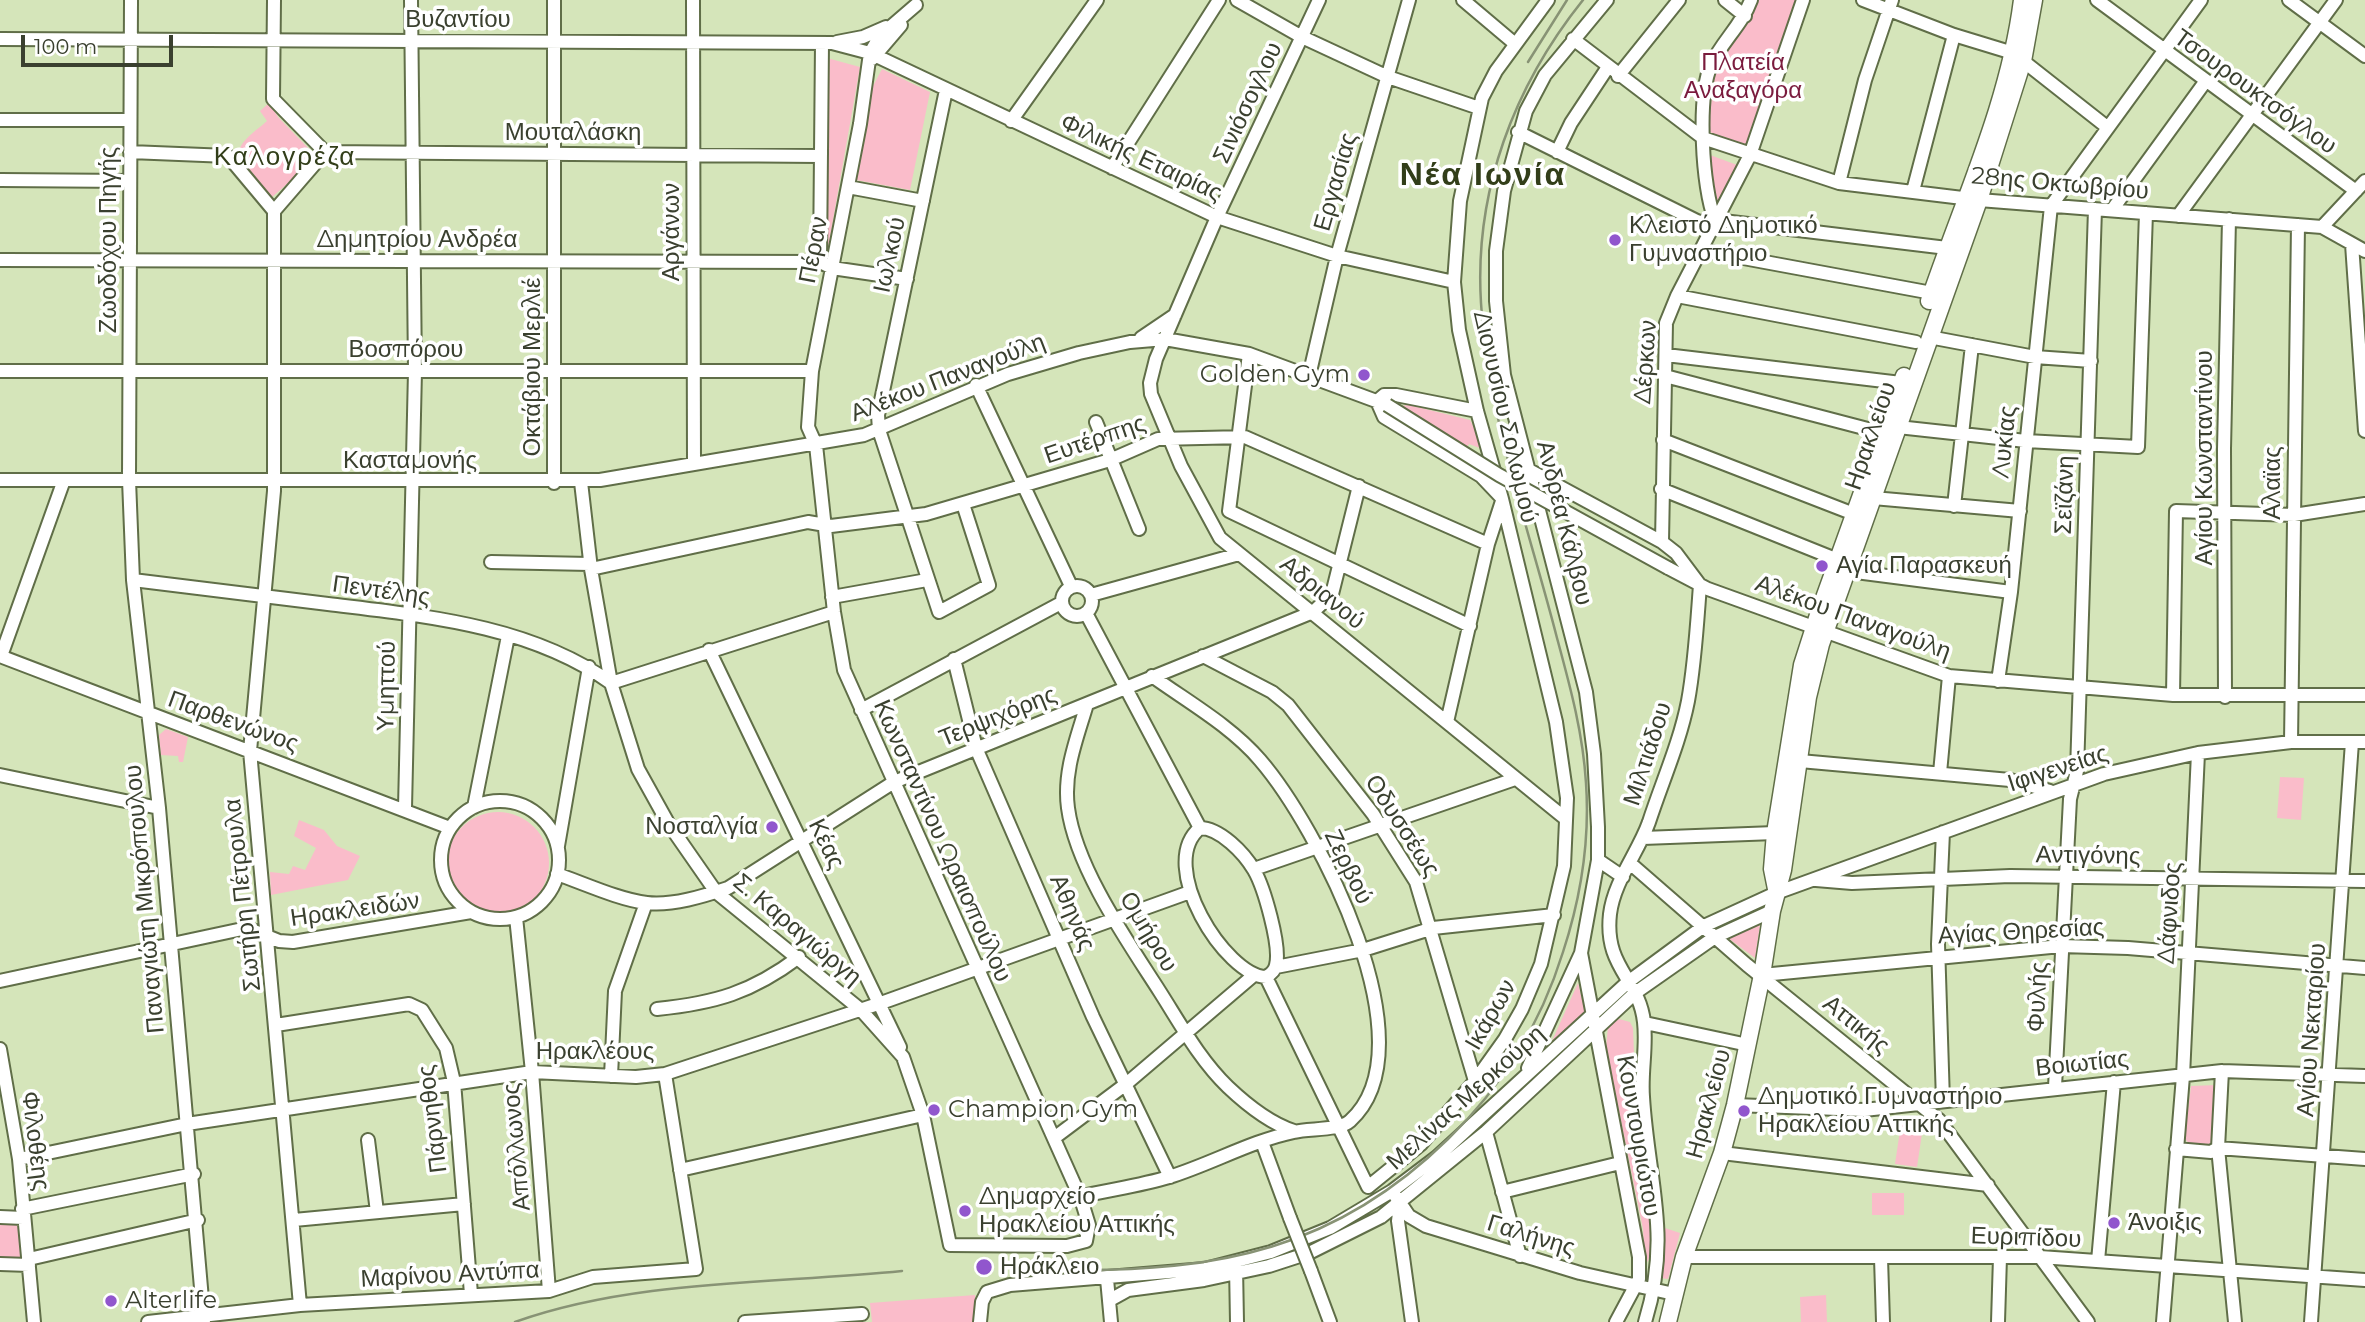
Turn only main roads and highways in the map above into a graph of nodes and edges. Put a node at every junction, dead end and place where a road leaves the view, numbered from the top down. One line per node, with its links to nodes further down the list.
1 (2022, 0): 3 (main road, Ηρακλείου)
2 (2034, 0): 3 (main road, Ηρακλείου)
3 (2018, 57): 4 (main road, Ηρακλείου)
4 (1973, 199): 5 (main road, Ηρακλείου); 5 (main road, Ηρακλείου)
5 (1922, 339): 6 (main road, Ηρακλείου); 6 (main road, Ηρακλείου)
6 (1891, 430): 7 (main road, Ηρακλείου); 7 (main road, Ηρακλείου)
7 (1843, 566): 8 (main road, Ηρακλείου)
8 (1820, 629): 9 (main road, Ηρακλείου); 9 (main road, Ηρακλείου)
9 (1776, 893): 10 (main road, Ηρακλείου)
10 (1668, 1322)

